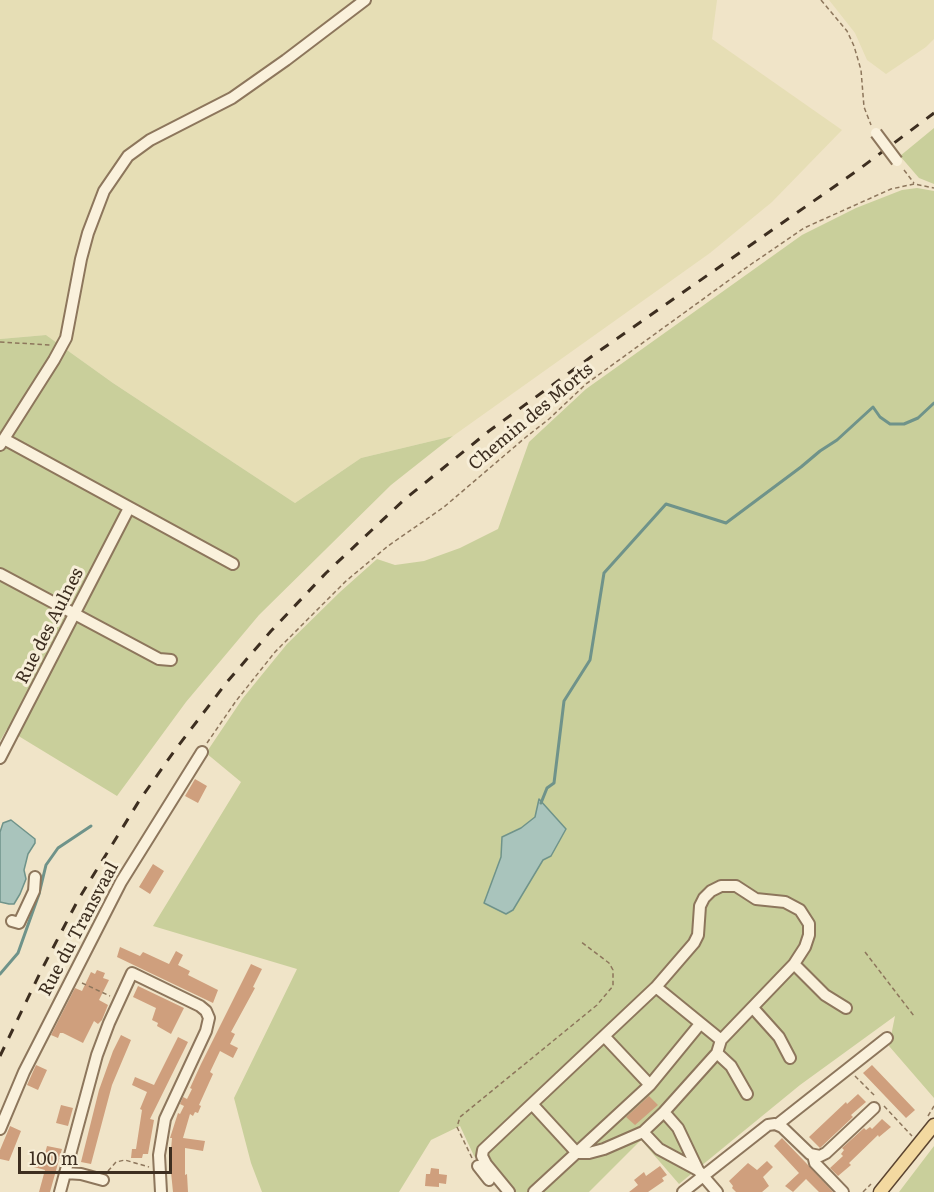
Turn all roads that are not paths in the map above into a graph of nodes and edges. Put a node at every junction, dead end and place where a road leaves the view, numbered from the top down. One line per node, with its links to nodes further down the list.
1 (365, 0): 4 (street)
2 (876, 133): 3 (street, bridge)
3 (897, 160)
4 (2, 442): 5 (street)
5 (129, 508): 6 (street); 8 (street, Rue des Aulnes)
6 (233, 564)
7 (0, 574): 8 (street)
8 (74, 614): 9 (street); 11 (street, Rue des Aulnes)
9 (171, 660)
10 (202, 752): 31 (street, Rue du Transvaal)
11 (0, 758)
12 (35, 877): 13 (street)
13 (12, 921)
14 (794, 964): 15 (street); 16 (street); 17 (street)
15 (656, 987): 18 (street); 19 (street)
16 (753, 1008): 21 (street); 23 (street)
17 (846, 1008)
18 (700, 1024): 21 (street); 24 (street)
19 (604, 1036): 24 (street); 26 (street)
20 (887, 1038): 29 (street)
21 (721, 1040): 22 (street)
22 (717, 1053): 25 (street); 28 (street)
23 (790, 1058)
24 (650, 1085): 33 (street)
25 (747, 1094)
26 (532, 1104): 33 (street); 42 (street)
27 (874, 1108): 34 (street)
28 (664, 1112): 32 (street); 37 (street)
29 (778, 1124): 34 (street); 37 (street)
30 (934, 1125): 47 (main road)
31 (0, 1130)
32 (643, 1132): 33 (street); 37 (street)
33 (577, 1153): 43 (street)
34 (813, 1155): 46 (street)
35 (478, 1166): 41 (street)
36 (65, 1173): 38 (street); 39 (street); 40 (street)
37 (700, 1173): 44 (street); 45 (street)
38 (104, 1180)
39 (60, 1192)
40 (161, 1192)
41 (499, 1192)
42 (509, 1192)
43 (534, 1192)
44 (683, 1192)
45 (717, 1192)
46 (843, 1192)
47 (880, 1192)

